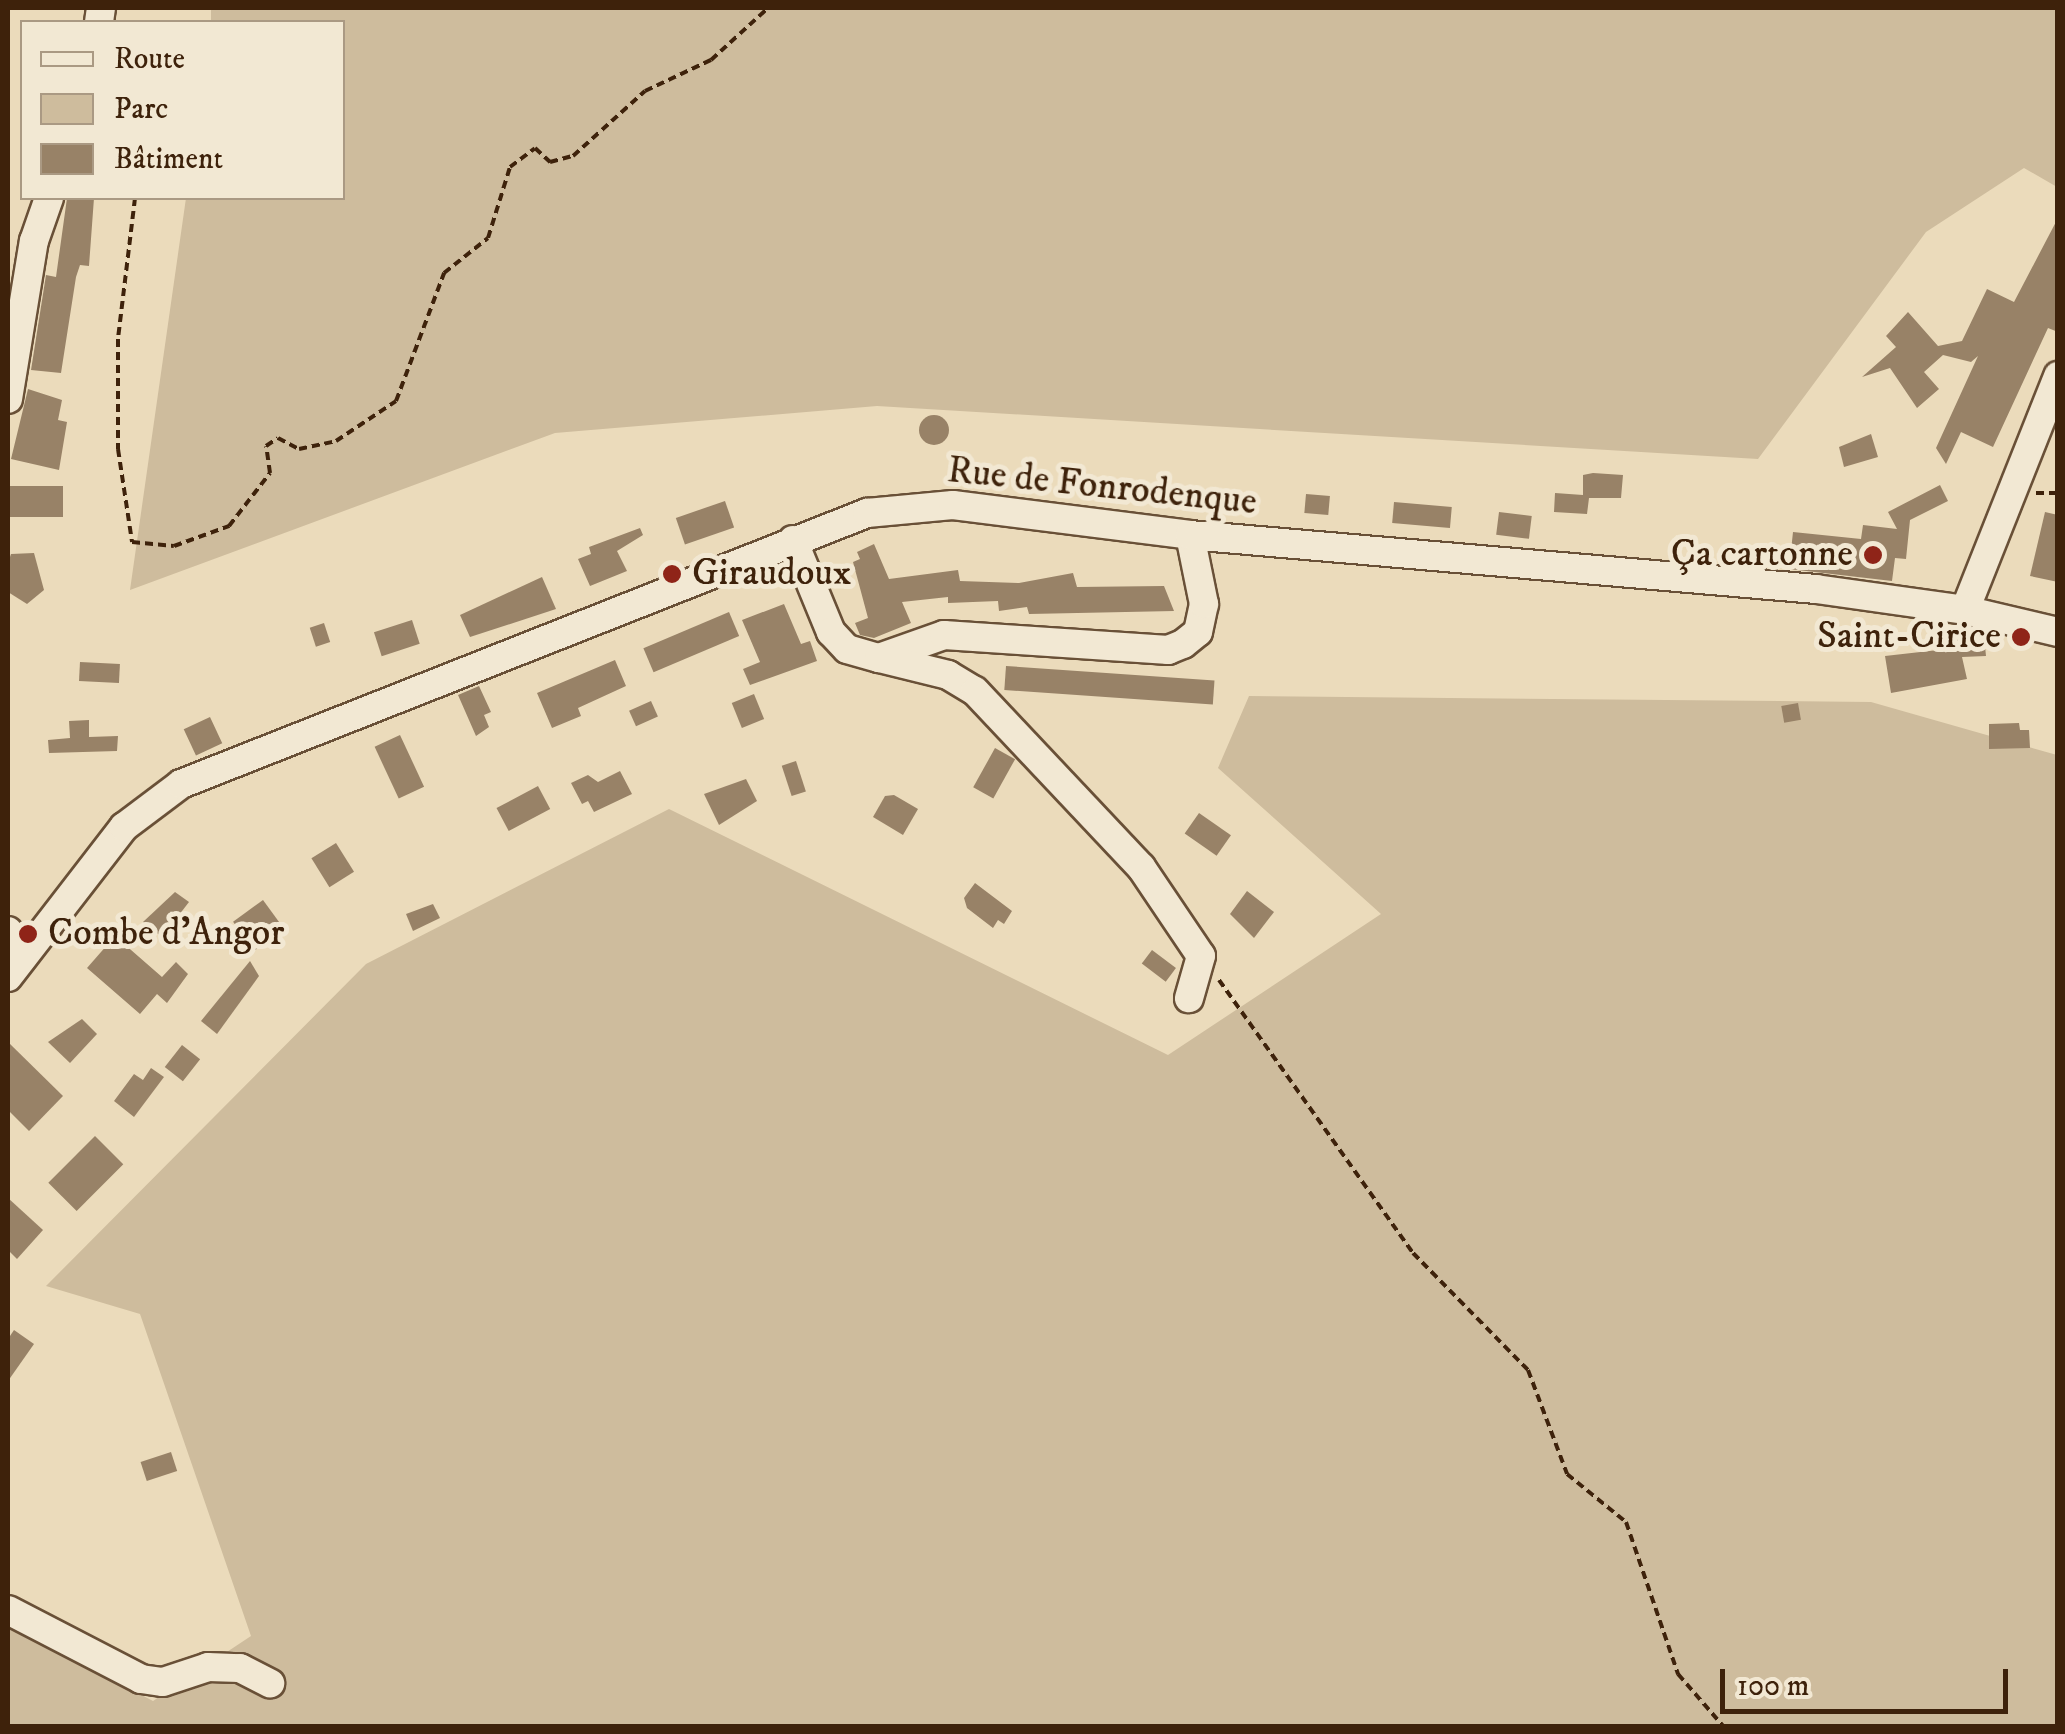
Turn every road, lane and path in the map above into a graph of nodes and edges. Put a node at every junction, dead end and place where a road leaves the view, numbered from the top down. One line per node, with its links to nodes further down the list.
1 (768, 8): 3 (path)
2 (48, 200): 5 (street)
3 (135, 200)
4 (2058, 376): 8 (street)
5 (8, 399)
6 (1190, 535): 7 (street, Rue de Fonrodenque); 8 (street, Rue de Fonrodenque); 10 (street)
7 (793, 540): 10 (street); 13 (street, Rue de Fonrodenque)
8 (1965, 610): 9 (street, Rue de Fonrodenque)
9 (2058, 632)
10 (879, 658): 12 (street)
11 (8, 931): 13 (street)
12 (1201, 956): 14 (street); 17 (path)
13 (15, 967)
14 (1189, 998)
15 (8, 1610): 16 (street)
16 (270, 1682)
17 (1723, 1726)

